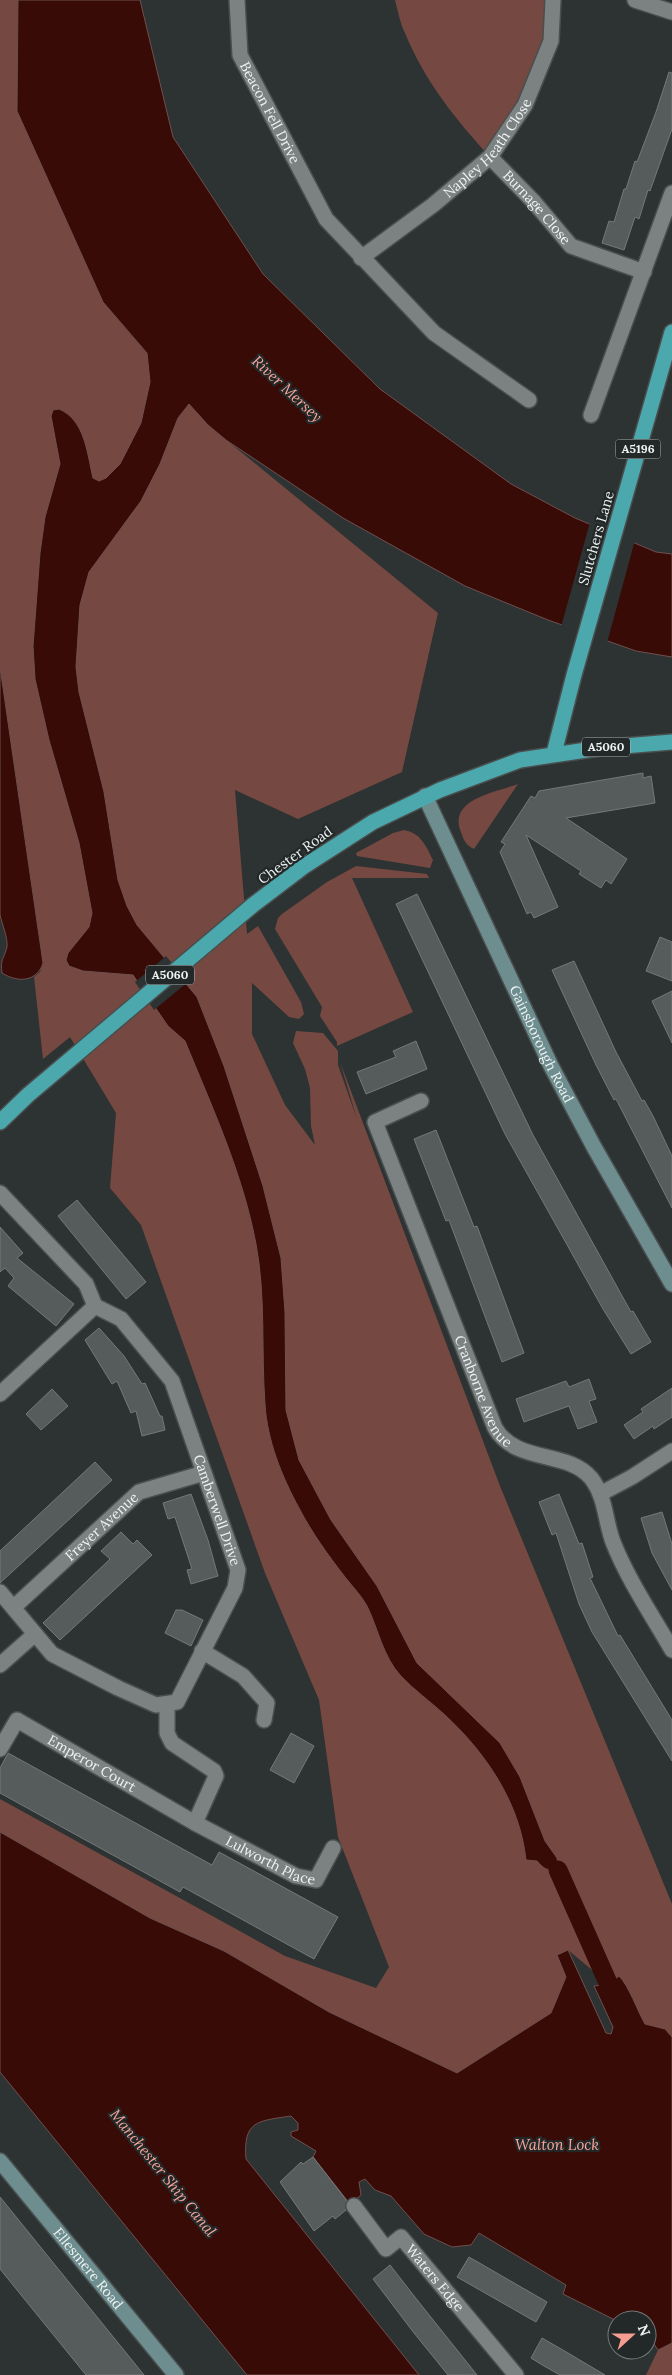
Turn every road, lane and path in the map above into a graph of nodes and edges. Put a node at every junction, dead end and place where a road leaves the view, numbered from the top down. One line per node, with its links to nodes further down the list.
1 (237, 0): 7 (street, Beacon Fell Drive)
2 (553, 0): 5 (street, Napley Heath Close)
3 (635, 0): 4 (street)
4 (672, 12)
5 (490, 158): 7 (street, Napley Heath Close); 8 (street, Burnage Close)
6 (672, 193): 8 (street)
7 (361, 258): 10 (street)
8 (644, 272): 11 (street)
9 (672, 332): 13 (highway, Slutchers Lane / A5196)
10 (529, 400)
11 (592, 415)
12 (672, 742): 13 (highway, Chester Road / A5060)
13 (554, 754): 14 (highway, Chester Road / A5060)
14 (425, 796): 16 (highway, Chester Road / A5060); 18 (street, Gainsborough Road)
15 (420, 1101): 23 (street, Cranborne Avenue)
16 (0, 1122)
17 (0, 1192): 19 (street)
18 (672, 1284)
19 (95, 1306): 20 (street); 22 (street, Camberwell Drive)
20 (0, 1394)
21 (672, 1451): 23 (street)
22 (204, 1473): 25 (street, Freyer Avenue); 28 (street, Camberwell Drive)
23 (600, 1494): 27 (street, Cranborne Avenue)
24 (0, 1592): 25 (street)
25 (14, 1607): 26 (street)
26 (35, 1634): 29 (street); 30 (street)
27 (672, 1650)
28 (202, 1651): 30 (street, Camberwell Drive); 31 (street)
29 (0, 1665)
30 (167, 1704): 33 (street)
31 (264, 1720)
32 (0, 1749): 33 (street, Emperor Court)
33 (194, 1823): 34 (street, Lulworth Place)
34 (333, 1848)
35 (2, 2168): 37 (street, Ellesmere Road)
36 (354, 2206): 38 (street, Waters Edge)
37 (176, 2375)
38 (516, 2375)

